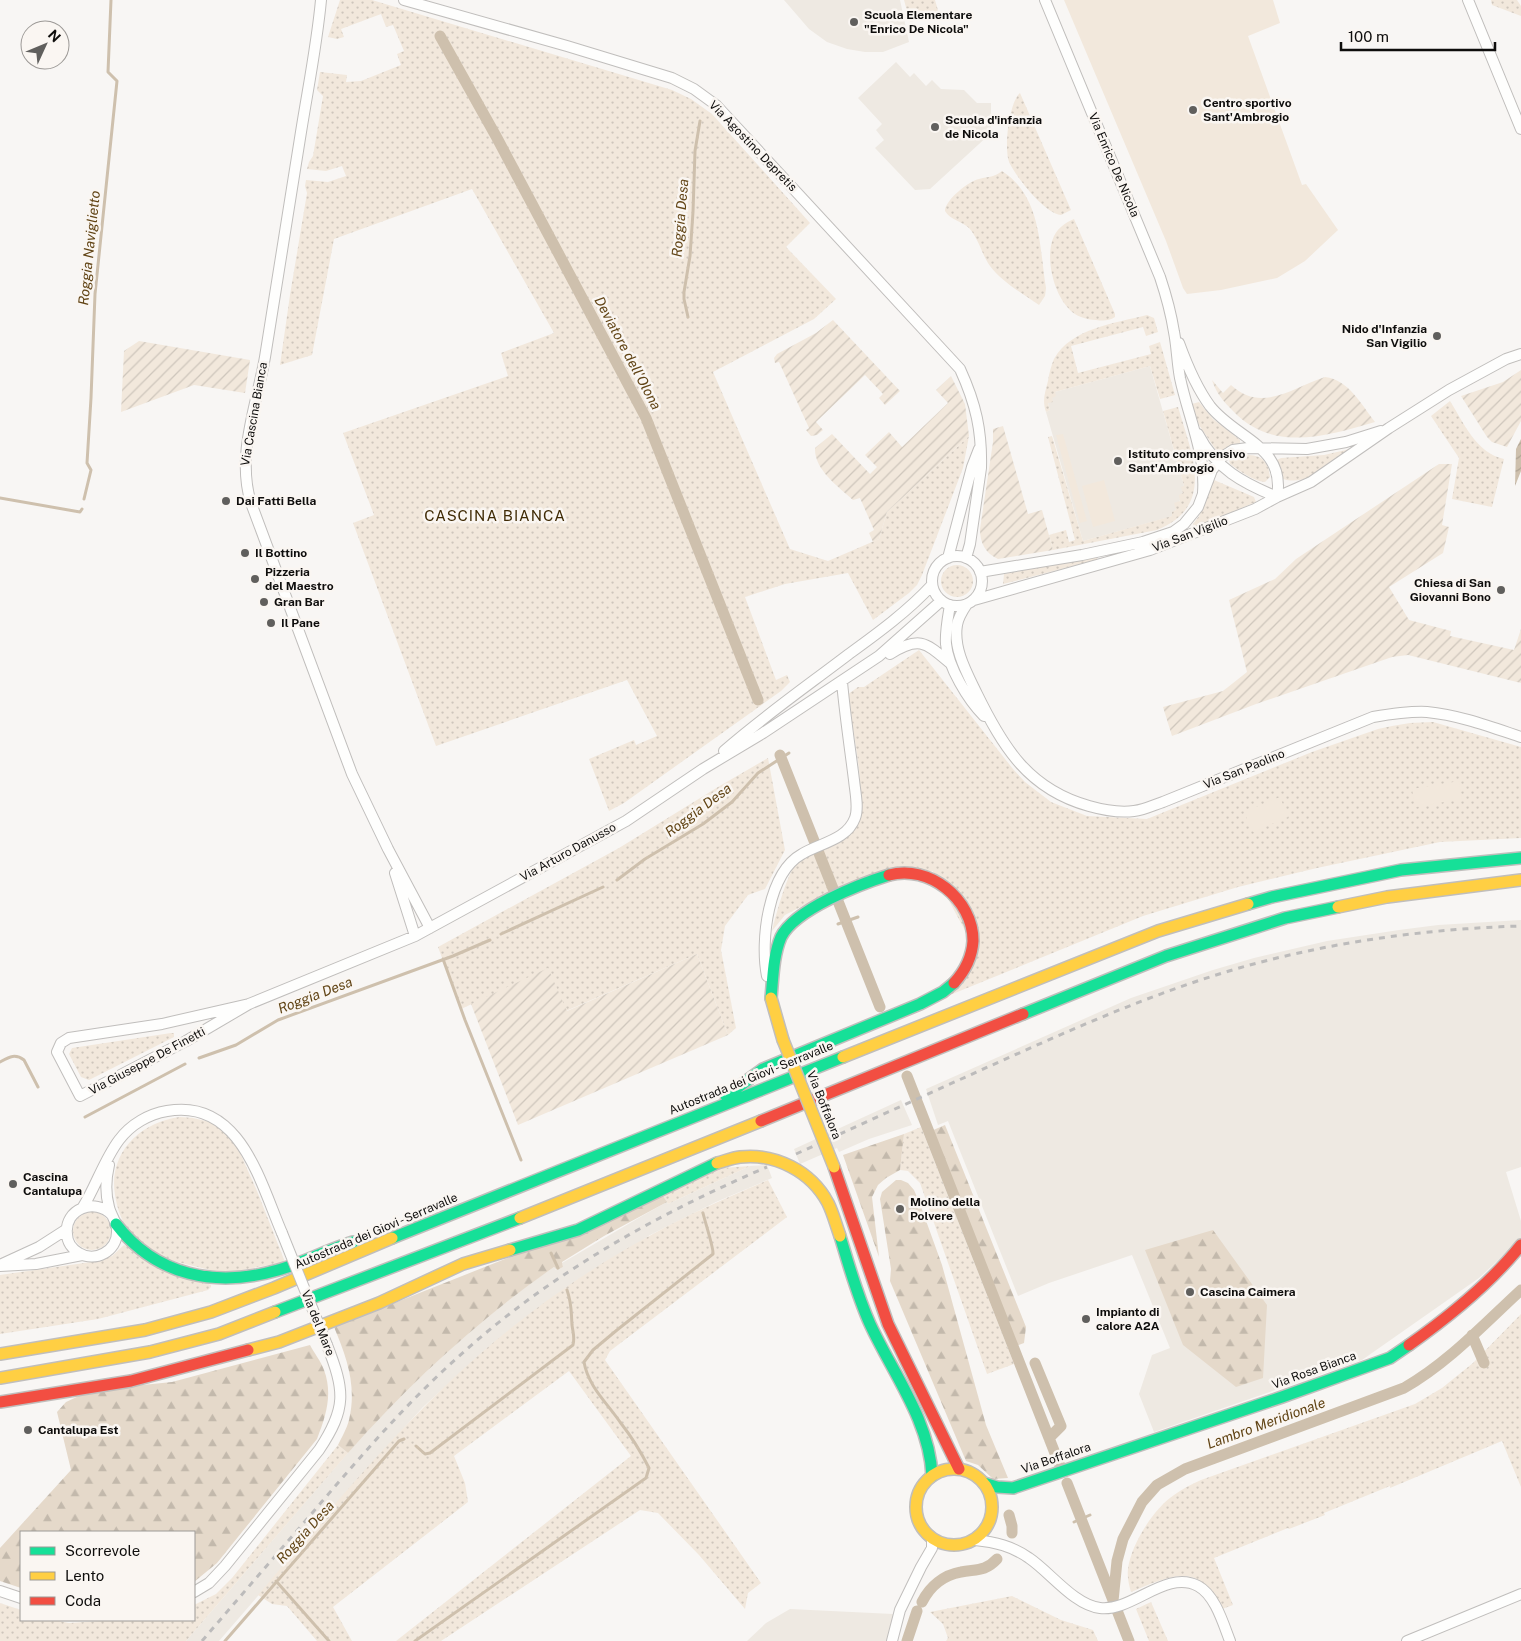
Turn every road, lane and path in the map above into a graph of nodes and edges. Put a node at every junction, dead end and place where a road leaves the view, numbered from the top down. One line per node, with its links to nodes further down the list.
1 (321, 0): 6 (street, Via Cascina Bianca)
2 (327, 0): 6 (street, Via Cascina Bianca)
3 (404, 0): 14 (street, Via Agostino Depretis)
4 (1045, 0): 8 (street, Via Enrico De Nicola)
5 (1468, 0): 7 (street)
6 (320, 15): 32 (street, Via Cascina Bianca)
7 (1521, 129)
8 (1175, 333): 12 (street, Via Enrico De Nicola); 15 (street, Via Enrico De Nicola)
9 (1521, 346): 11 (street, Via San Vigilio)
10 (1521, 354): 11 (street, Via San Vigilio)
11 (1506, 359): 13 (street, Via San Vigilio)
12 (1193, 424): 16 (street, Via Enrico De Nicola); 17 (street, Via Enrico De Nicola)
13 (1389, 428): 15 (street, Via San Vigilio); 18 (street, Via San Vigilio)
14 (980, 446): 19 (street, Via Agostino Depretis); 20 (street, Via Agostino Depretis)
15 (1262, 449): 16 (street); 18 (street, Via Enrico De Nicola)
16 (1218, 462): 17 (street, Via San Vigilio); 18 (street, Via Enrico De Nicola)
17 (1203, 493): 21 (street, Via San Vigilio)
18 (1277, 497): 23 (street, Via San Vigilio)
19 (948, 558): 20 (street); 22 (street)
20 (966, 558): 21 (street)
21 (980, 572): 23 (street)
22 (932, 585): 24 (street); 25 (street, Via Arturo Danusso)
23 (970, 602): 24 (street); 29 (street, Via San Paolino)
24 (946, 603): 26 (street, Via Arturo Danusso); 27 (street, Via San Paolino)
25 (874, 635): 26 (street); 31 (street, Via Arturo Danusso)
26 (879, 656): 27 (street); 28 (street, Via Arturo Danusso)
27 (951, 664): 29 (street, Via San Paolino)
28 (842, 682): 31 (street, Via Arturo Danusso); 37 (street, Via Boffalora)
29 (996, 728): 30 (street, Via San Paolino)
30 (1521, 737)
31 (703, 770): 35 (street, Via Arturo Danusso)
32 (388, 849): 35 (street, Via Cascina Bianca); 36 (street, Via Cascina Bianca)
33 (1521, 858): 39 (main road, Autostrada dei Giovi - Serravalle)
34 (1521, 880): 41 (main road)
35 (430, 928): 36 (street, Via Giuseppe De Finetti)
36 (415, 936): 38 (street, Via Giuseppe De Finetti)
37 (771, 998): 39 (main road); 58 (main road, Via Boffalora, bridge)
38 (249, 1004): 38 (street, Via Giuseppe De Finetti)
39 (702, 1112): 45 (main road, Autostrada dei Giovi - Serravalle)
40 (110, 1156): 42 (street, Via del Mare); 43 (street); 66 (street, Via del Mare, bridge)
41 (558, 1203): 51 (main road); 53 (main road)
42 (83, 1207): 43 (street); 44 (street)
43 (114, 1219): 45 (main road); 47 (street)
44 (66, 1228): 47 (street); 49 (street)
45 (401, 1234): 52 (main road, Autostrada dei Giovi - Serravalle)
46 (1521, 1245): 50 (main road, Via Rosa Bianca)
47 (82, 1255): 49 (street)
48 (1521, 1258): 50 (main road, Via Rosa Bianca)
49 (0, 1265)
50 (1504, 1266): 57 (main road, Via Rosa Bianca)
51 (419, 1283): 54 (main road); 59 (main road, bridge)
52 (0, 1354)
53 (0, 1378)
54 (77, 1390): 55 (main road); 56 (main road)
55 (0, 1402)
56 (34, 1409)
57 (1108, 1455): 61 (main road, Via Boffalora)
58 (959, 1469): 59 (main road); 60 (main road, Via Boffalora)
59 (932, 1476): 63 (main road)
60 (984, 1483): 61 (main road, Via Boffalora); 62 (main road)
61 (1013, 1488): 62 (main road, Via Boffalora)
62 (992, 1511): 64 (main road, Via Boffalora)
63 (932, 1539): 64 (main road); 69 (street)
64 (975, 1540): 70 (street)
65 (0, 1591): 68 (street)
66 (195, 1591)
67 (1521, 1594): 71 (street)
68 (20, 1598)
69 (892, 1641)
70 (1230, 1641)
71 (1407, 1641)

